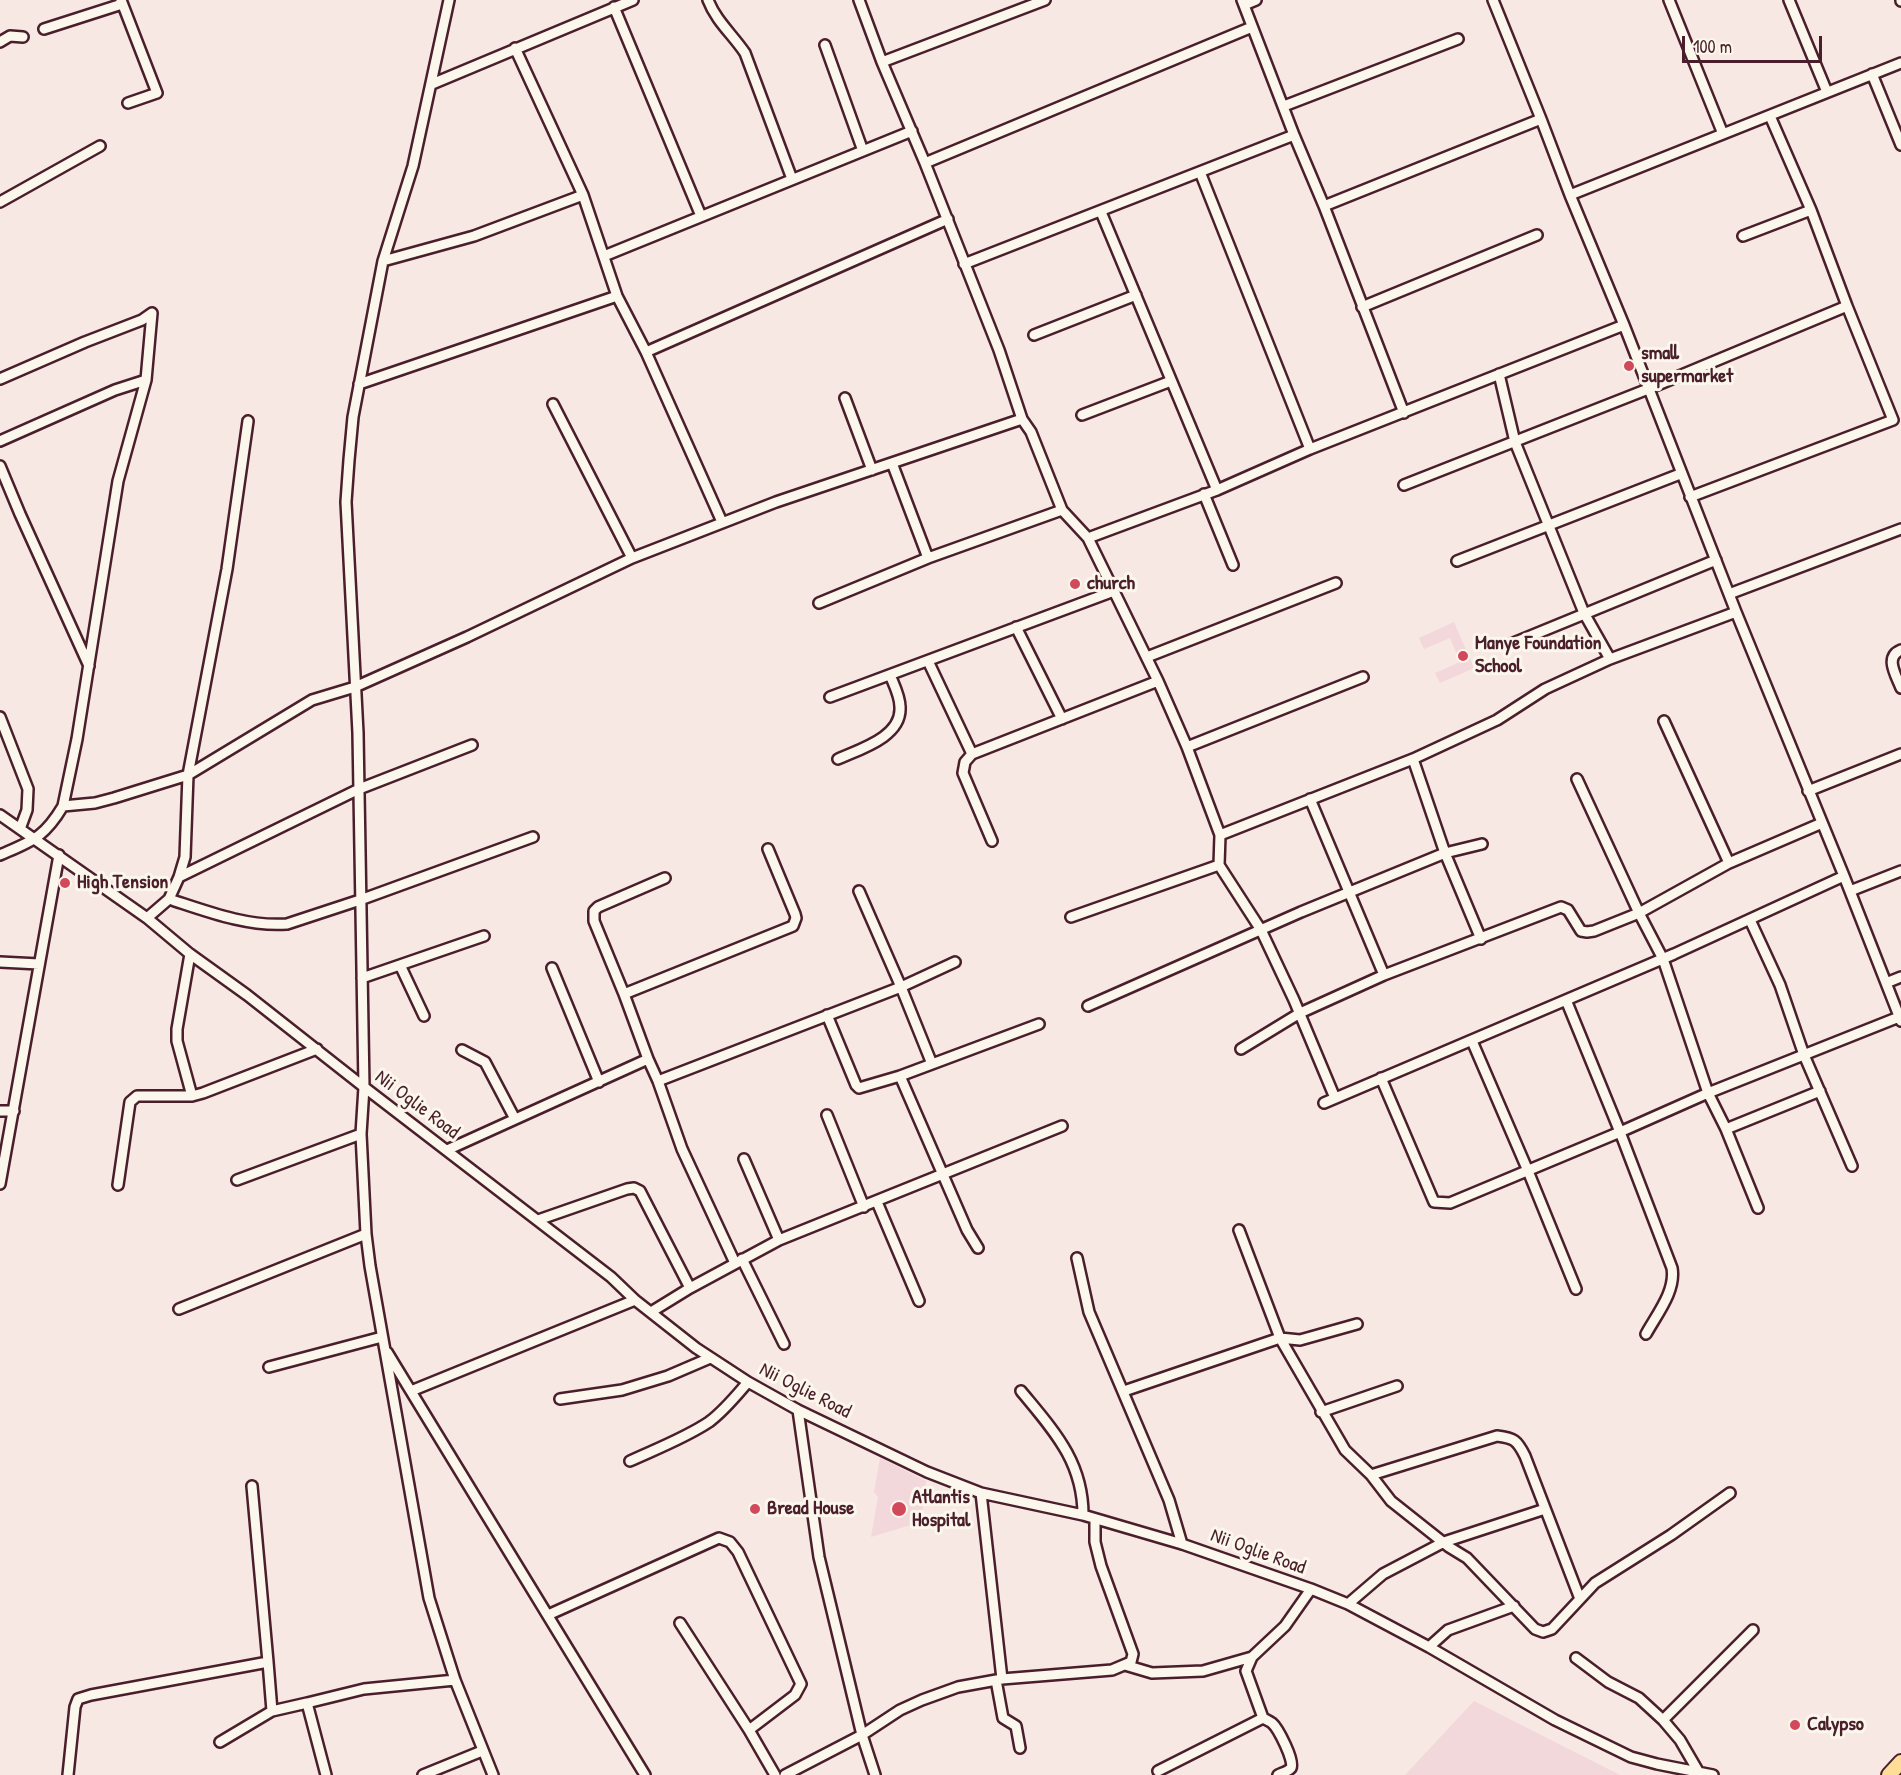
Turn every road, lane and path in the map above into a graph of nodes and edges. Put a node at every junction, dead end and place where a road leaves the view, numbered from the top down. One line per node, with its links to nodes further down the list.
1 (449, 0): 23 (street)
2 (633, 0): 12 (street)
3 (708, 0): 37 (street)
4 (859, 0): 20 (street)
5 (1045, 0): 20 (street)
6 (1256, 0): 11 (street)
7 (1493, 0): 28 (street)
8 (1670, 0): 30 (street)
9 (1789, 0): 24 (street)
10 (122, 2): 14 (street); 25 (street)
11 (1243, 2): 13 (street)
12 (614, 7): 19 (street); 44 (street)
13 (1252, 27): 26 (street); 35 (street)
14 (44, 29)
15 (23, 37): 17 (street)
16 (1458, 39): 26 (street)
17 (0, 42)
18 (825, 45): 34 (street)
19 (515, 48): 23 (street); 38 (street)
20 (882, 62): 29 (street)
21 (1901, 63): 22 (street)
22 (1872, 74): 24 (street); 32 (street)
23 (432, 84): 49 (street)
24 (1827, 92): 27 (street)
25 (128, 103)
26 (1284, 106): 31 (street)
27 (1770, 116): 30 (street); 42 (street)
28 (1541, 119): 39 (street); 41 (street)
29 (912, 131): 34 (street); 35 (street)
30 (1723, 134): 39 (street)
31 (1294, 135): 36 (street); 41 (street)
32 (1901, 145)
33 (100, 146): 40 (street)
34 (863, 151): 37 (street)
35 (925, 163): 45 (street)
36 (1200, 172): 43 (street); 73 (street)
37 (792, 179): 44 (street)
38 (583, 195): 48 (street); 49 (street)
39 (1570, 195): 55 (street)
40 (0, 202)
41 (1324, 206): 54 (street)
42 (1811, 210): 47 (street); 53 (street)
43 (1101, 212): 50 (street); 51 (street)
44 (701, 216): 48 (street)
45 (948, 219): 50 (street); 57 (street)
46 (1537, 235): 54 (street)
47 (1743, 236)
48 (604, 256): 52 (street)
49 (383, 261): 62 (street)
50 (964, 264): 69 (street)
51 (1136, 295): 56 (street); 61 (street)
52 (617, 296): 57 (street); 62 (street)
53 (1847, 306): 63 (street); 68 (street)
54 (1362, 307): 66 (street)
55 (1624, 325): 58 (street); 63 (street)
56 (1034, 334)
57 (646, 352): 83 (street)
58 (1499, 374): 66 (street); 72 (street)
59 (0, 379): 60 (street)
60 (146, 380): 71 (street); 104 (street)
61 (1171, 381): 67 (street); 79 (street)
62 (359, 384): 108 (street)
63 (1648, 389): 72 (street); 77 (street)
64 (845, 398): 76 (street)
65 (553, 404): 87 (street)
66 (1404, 412): 73 (street)
67 (1082, 415)
68 (1897, 418): 81 (street)
69 (1022, 419): 74 (street); 82 (street)
70 (248, 422): 120 (street)
71 (0, 441)
72 (1515, 442): 78 (street); 84 (street)
73 (1310, 449): 79 (street)
74 (892, 463): 76 (street); 88 (street)
75 (0, 466): 104 (street)
76 (872, 470): 83 (street)
77 (1680, 474): 81 (street); 84 (street)
78 (1404, 485)
79 (1217, 490): 80 (street)
80 (1204, 494): 86 (street); 91 (street)
81 (1690, 497): 89 (street)
82 (1062, 510): 86 (street); 88 (street)
83 (722, 522): 87 (street)
84 (1549, 525): 90 (street); 97 (street)
85 (1901, 529): 94 (street)
86 (1088, 538): 93 (street)
87 (632, 558): 108 (street)
88 (928, 558): 95 (street)
89 (1716, 560): 94 (street); 97 (street)
90 (1456, 561)
91 (1233, 565)
92 (1336, 583): 101 (street)
93 (1114, 591): 98 (street); 101 (street)
94 (1729, 594): 96 (street)
95 (819, 603)
96 (1736, 612): 102 (street); 123 (street)
97 (1584, 613): 99 (street); 102 (street)
98 (1017, 627): 103 (street); 112 (street)
99 (1511, 644)
100 (1901, 650): 109 (street)
101 (1146, 657): 107 (street)
102 (1610, 659): 119 (street)
103 (928, 661): 105 (street); 116 (street)
104 (88, 666): 125 (street)
105 (890, 675): 110 (street); 118 (street)
106 (1363, 677): 115 (street)
107 (1158, 681): 112 (street); 115 (street)
108 (355, 687): 120 (street); 122 (street)
109 (1901, 688)
110 (830, 697)
111 (0, 717): 128 (street)
112 (1062, 719): 116 (street)
113 (1664, 721): 138 (street)
114 (472, 745): 122 (street)
115 (1187, 747): 129 (street)
116 (972, 754): 132 (street)
117 (1901, 754): 123 (street)
118 (838, 759)
119 (1413, 759): 124 (street); 135 (street)
120 (188, 775): 125 (street); 142 (street)
121 (1577, 779): 149 (street)
122 (359, 789): 142 (street); 148 (street)
123 (1808, 791): 127 (street)
124 (1310, 799): 129 (street); 146 (street)
125 (63, 806): 131 (street)
126 (0, 815): 128 (street, Nii Oglie Road)
127 (1822, 823): 138 (street); 141 (street)
128 (20, 829): 131 (street, Nii Oglie Road)
129 (1220, 836): 139 (street)
130 (533, 837): 148 (street)
131 (35, 839): 136 (street); 137 (street, Nii Oglie Road)
132 (992, 842)
133 (1482, 844): 135 (street)
134 (768, 849): 168 (street)
135 (1445, 853): 146 (street); 155 (street)
136 (0, 855)
137 (59, 855): 151 (street, Nii Oglie Road); 160 (street)
138 (1729, 864): 149 (street)
139 (1219, 865): 150 (street); 153 (street)
140 (1901, 871): 145 (street)
141 (1844, 876): 145 (street); 152 (street)
142 (179, 878): 147 (street)
143 (665, 878): 168 (street)
144 (859, 891): 167 (street)
145 (1850, 891): 166 (street)
146 (1351, 892): 153 (street); 163 (street)
147 (169, 898): 148 (street); 151 (street)
148 (360, 900): 165 (street)
149 (1639, 913): 155 (street); 157 (street)
150 (1071, 916)
151 (147, 918): 156 (street, Nii Oglie Road)
152 (1750, 920): 157 (street); 180 (street)
153 (1261, 930): 170 (street); 171 (street)
154 (484, 936): 161 (street)
155 (1481, 939): 163 (street)
156 (190, 954): 178 (street, Nii Oglie Road); 190 (street)
157 (1663, 959): 169 (street); 189 (street)
158 (0, 962): 160 (street)
159 (955, 962): 167 (street)
160 (39, 964): 194 (street)
161 (400, 964): 165 (street); 173 (street)
162 (552, 968): 186 (street)
163 (1384, 975): 171 (street)
164 (1901, 977): 166 (street)
165 (362, 978): 187 (street)
166 (1886, 983): 174 (street)
167 (901, 987): 172 (street); 182 (street)
168 (624, 994): 181 (street)
169 (1566, 1000): 176 (street); 199 (street)
170 (1088, 1006)
171 (1300, 1013): 177 (street); 191 (street)
172 (827, 1015): 183 (street); 185 (street)
173 (424, 1016)
174 (1900, 1019): 180 (street)
175 (1039, 1024): 182 (street)
176 (1472, 1041): 184 (street); 204 (street)
177 (1240, 1048)
178 (316, 1049): 187 (street, Nii Oglie Road); 190 (street)
179 (462, 1050): 196 (street)
180 (1804, 1055): 188 (street); 189 (street)
181 (648, 1059): 185 (street); 186 (street)
182 (932, 1064): 183 (street)
183 (900, 1076): 205 (street)
184 (1382, 1078): 191 (street); 204 (street)
185 (658, 1080): 218 (street)
186 (599, 1082): 196 (street)
187 (364, 1087): 200 (street); 201 (street, Nii Oglie Road)
188 (1820, 1091): 198 (street); 203 (street)
189 (1708, 1094): 198 (street); 199 (street)
190 (192, 1096): 208 (street)
191 (1335, 1098): 192 (street)
192 (1324, 1103)
193 (0, 1111): 194 (street)
194 (14, 1111): 207 (street)
195 (827, 1115): 210 (street)
196 (515, 1119): 201 (street)
197 (1062, 1126): 205 (street)
198 (1726, 1128): 211 (street)
199 (1620, 1132): 204 (street); 226 (street)
200 (361, 1134): 206 (street); 214 (street)
201 (447, 1150): 212 (street, Nii Oglie Road)
202 (744, 1159): 215 (street)
203 (1852, 1167)
204 (1528, 1171): 220 (street)
205 (942, 1175): 209 (street); 216 (street)
206 (237, 1180)
207 (0, 1184)
208 (118, 1185)
209 (877, 1202): 210 (street); 222 (street)
210 (864, 1207): 215 (street)
211 (1758, 1208)
212 (538, 1220): 219 (street); 221 (street, Nii Oglie Road)
213 (1239, 1230): 227 (street)
214 (366, 1234): 223 (street); 228 (street)
215 (779, 1240): 218 (street)
216 (978, 1248)
217 (1077, 1258): 236 (street)
218 (738, 1261): 219 (street); 229 (street)
219 (690, 1288): 224 (street)
220 (1576, 1289)
221 (635, 1300): 224 (street, Nii Oglie Road); 234 (street)
222 (919, 1301)
223 (179, 1309)
224 (651, 1312): 230 (street, Nii Oglie Road)
225 (1356, 1324): 227 (street)
226 (1646, 1334)
227 (1280, 1338): 236 (street); 239 (street)
228 (383, 1342): 231 (street); 234 (street); 263 (street)
229 (784, 1344)
230 (710, 1358): 232 (street, Nii Oglie Road); 237 (street)
231 (269, 1367)
232 (748, 1382): 238 (street, Nii Oglie Road); 240 (street)
233 (1397, 1386): 239 (street)
234 (411, 1391): 254 (street)
235 (1021, 1391): 246 (street)
236 (1124, 1391): 249 (street)
237 (560, 1399)
238 (798, 1410): 243 (street, Nii Oglie Road); 269 (street)
239 (1321, 1412): 241 (street)
240 (630, 1461)
241 (1371, 1475): 245 (street); 248 (street)
242 (252, 1486): 260 (street)
243 (981, 1492): 246 (street, Nii Oglie Road); 262 (street)
244 (1730, 1493): 251 (street)
245 (1545, 1509): 248 (street); 251 (street)
246 (1083, 1515): 247 (street, Nii Oglie Road)
247 (1095, 1519): 249 (street, Nii Oglie Road); 261 (street)
248 (1444, 1542): 252 (street); 253 (street)
249 (1182, 1544): 250 (street, Nii Oglie Road)
250 (1311, 1589): 252 (street, Nii Oglie Road); 258 (street)
251 (1580, 1599): 253 (street)
252 (1348, 1604): 257 (street, Nii Oglie Road)
253 (1514, 1606): 257 (street)
254 (548, 1616): 268 (street); 280 (street)
255 (680, 1623): 268 (street)
256 (1753, 1630): 267 (street)
257 (1429, 1647): 275 (street, Nii Oglie Road)
258 (1252, 1657): 261 (street); 266 (street)
259 (1576, 1658): 267 (street)
260 (268, 1662): 265 (street); 276 (street)
261 (1125, 1665): 262 (street)
262 (999, 1679): 269 (street); 271 (street)
263 (455, 1680): 264 (street); 272 (street)
264 (307, 1703): 265 (street); 277 (street)
265 (272, 1711): 270 (street)
266 (1263, 1718): 274 (street); 284 (street)
267 (1663, 1720): 275 (street)
268 (749, 1730): 281 (street)
269 (862, 1735): 282 (street); 283 (street)
270 (220, 1742)
271 (1020, 1748)
272 (482, 1750): 278 (street); 279 (street)
273 (1901, 1762): 286 (highway)
274 (1158, 1771)
275 (1698, 1771): 285 (street, Nii Oglie Road)
276 (68, 1775)
277 (326, 1775)
278 (423, 1775)
279 (493, 1775)
280 (645, 1775)
281 (776, 1775)
282 (785, 1775)
283 (875, 1775)
284 (1278, 1775)
285 (1713, 1775)
286 (1889, 1775)

